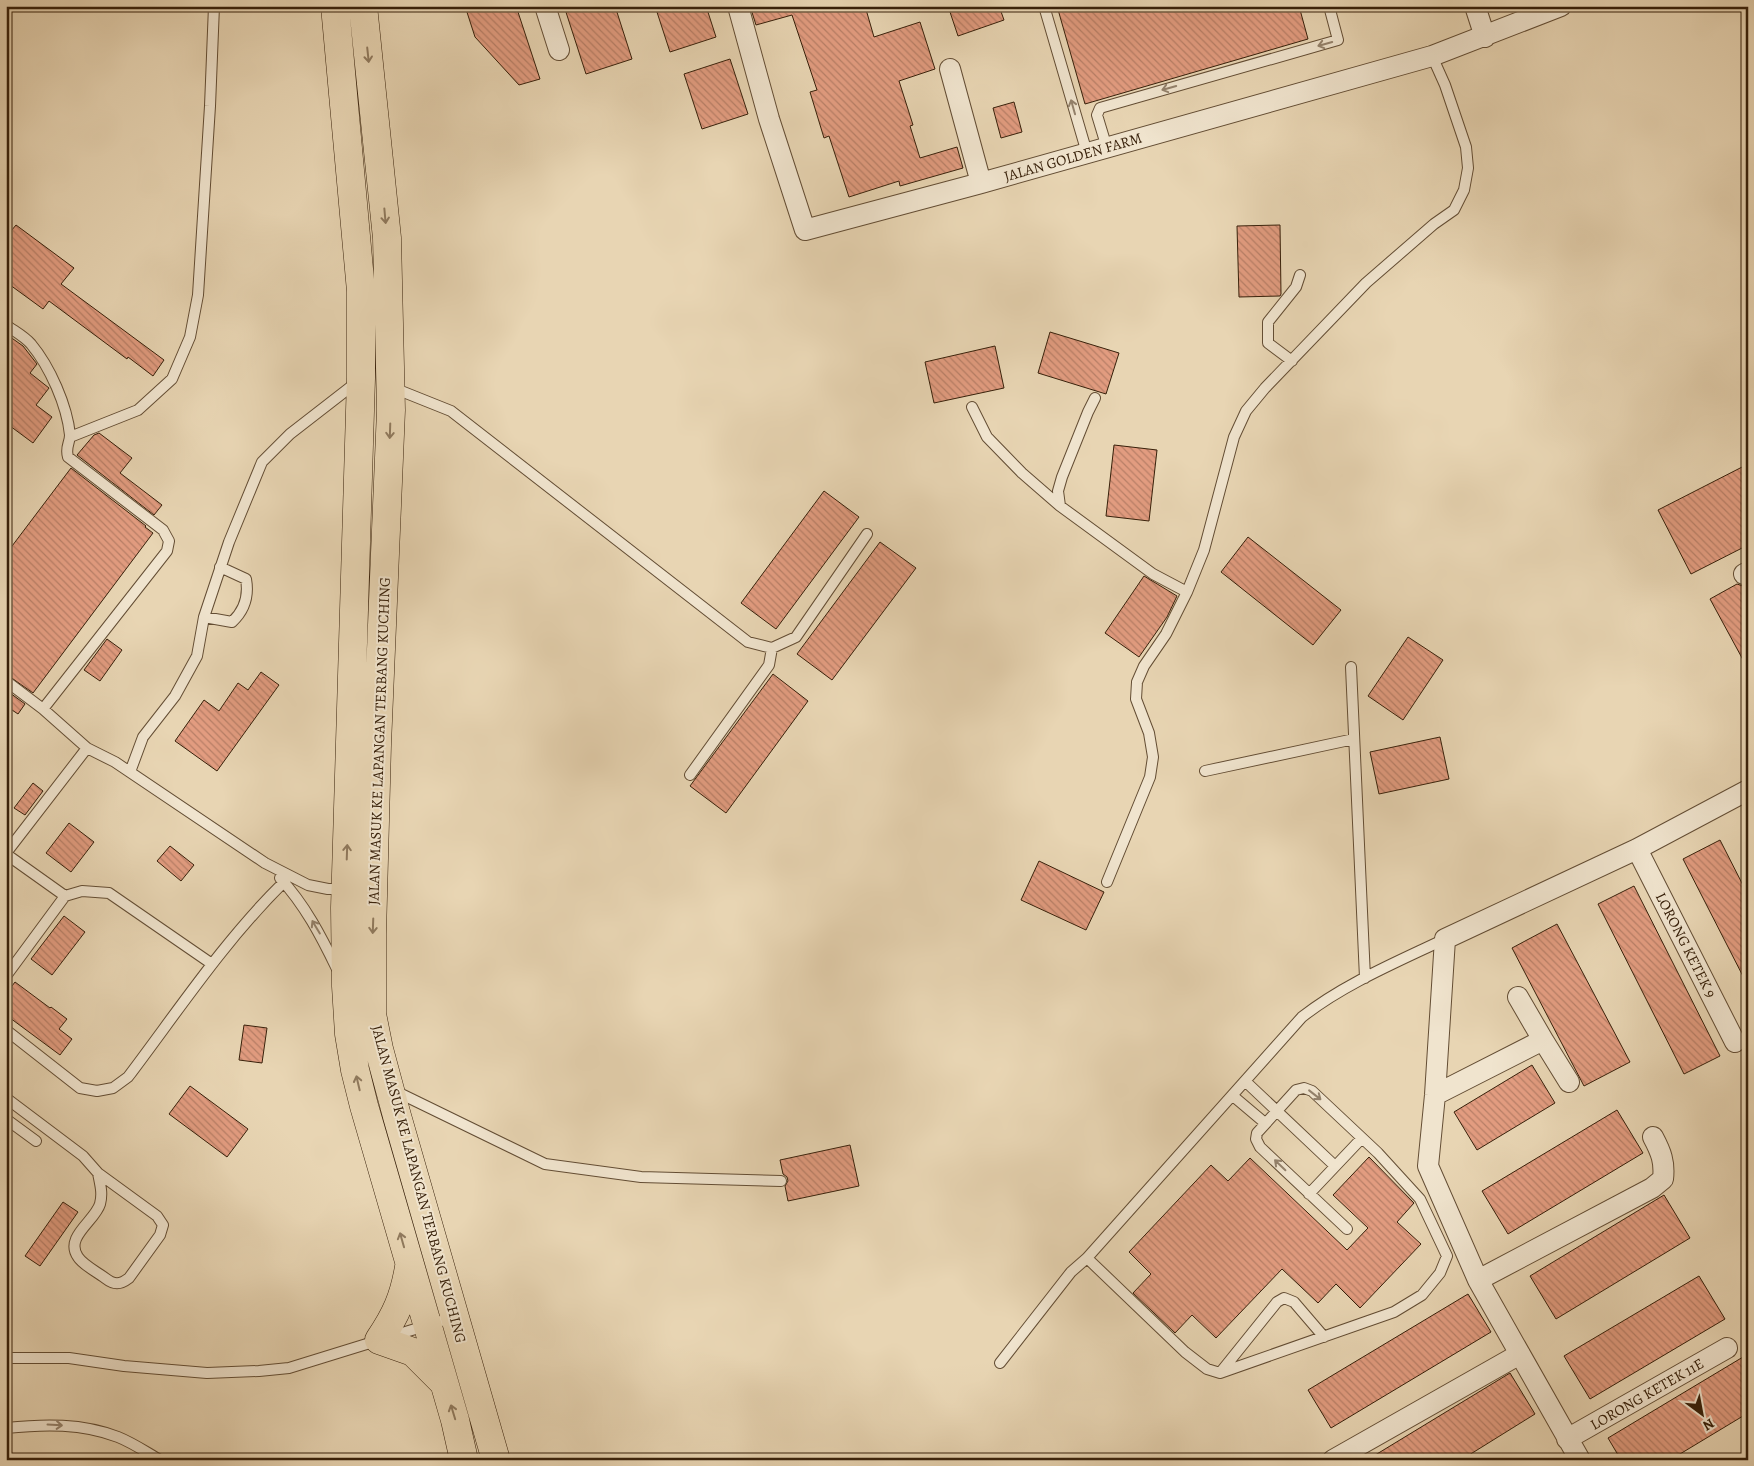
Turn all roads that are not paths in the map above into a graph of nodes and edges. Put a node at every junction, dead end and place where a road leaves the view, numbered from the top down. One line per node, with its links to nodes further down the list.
1 (214, 6): 24 (lane)
2 (335, 6): 20 (highway, JALAN MASUK KE LAPANGAN TERBANG KUCHING)
3 (363, 6): 21 (highway, JALAN MASUK KE LAPANGAN TERBANG KUCHING, one-way to 21)
4 (544, 6): 11 (street)
5 (738, 6): 16 (street, JALAN GOLDEN FARM)
6 (1044, 6): 15 (lane, one-way to 6)
7 (1329, 6): 14 (lane, one-way to 14)
8 (1475, 6): 10 (street)
9 (1562, 6): 10 (street, JALAN GOLDEN FARM)
10 (1485, 37): 12 (street, JALAN GOLDEN FARM)
11 (559, 50)
12 (1432, 56): 14 (street, JALAN GOLDEN FARM); 19 (lane)
13 (950, 69): 16 (street)
14 (1107, 148): 15 (street, JALAN GOLDEN FARM)
15 (1087, 153): 16 (street, JALAN GOLDEN FARM)
16 (981, 183)
17 (1300, 275): 19 (lane)
18 (6, 325): 24 (lane)
19 (1292, 361): 28 (lane)
20 (361, 378): 27 (lane); 45 (highway, JALAN MASUK KE LAPANGAN TERBANG KUCHING, one-way to 20)
21 (390, 387): 30 (lane); 58 (highway, JALAN MASUK KE LAPANGAN TERBANG KUCHING, one-way to 58)
22 (1095, 398): 25 (lane)
23 (972, 407): 25 (lane)
24 (70, 437): 33 (lane)
25 (1060, 506): 28 (lane)
26 (867, 534): 30 (lane)
27 (220, 567): 29 (lane); 29 (lane)
28 (1187, 592): 44 (lane)
29 (204, 616): 37 (lane)
30 (772, 648): 38 (lane)
31 (1351, 667): 34 (lane)
32 (6, 681): 33 (lane)
33 (42, 709): 35 (lane)
34 (1354, 739): 36 (lane); 50 (lane)
35 (86, 748): 37 (lane); 41 (lane)
36 (1205, 771)
37 (130, 772): 42 (lane)
38 (690, 775)
39 (1748, 790): 40 (street)
40 (1637, 849): 47 (street); 55 (street, LORONG KETEK 9)
41 (6, 854): 46 (lane)
42 (265, 863): 43 (lane); 45 (lane)
43 (284, 882): 48 (lane); 51 (lane, one-way to 43)
44 (1107, 882)
45 (346, 889): 51 (highway, JALAN MASUK KE LAPANGAN TERBANG KUCHING)
46 (65, 896): 48 (lane); 49 (lane)
47 (1445, 939): 50 (lane); 59 (street)
48 (212, 964): 53 (lane)
49 (6, 976)
50 (1364, 978): 56 (lane)
51 (346, 986): 74 (highway, JALAN MASUK KE LAPANGAN TERBANG KUCHING, one-way to 51)
52 (1518, 997): 54 (street)
53 (6, 1030)
54 (1543, 1040): 57 (street); 59 (street)
55 (1735, 1042)
56 (1245, 1081): 60 (lane); 62 (lane)
57 (1569, 1082)
58 (390, 1088): 70 (lane); 76 (highway, JALAN MASUK KE LAPANGAN TERBANG KUCHING)
59 (1435, 1095): 75 (street)
60 (1233, 1096): 64 (lane); 73 (lane)
61 (6, 1098): 69 (lane)
62 (1277, 1110): 64 (lane); 66 (lane, one-way to 66); 68 (lane)
63 (6, 1119): 67 (lane)
64 (1265, 1123): 71 (lane, one-way to 64)
65 (1653, 1137): 75 (street)
66 (1362, 1138): 68 (lane); 78 (lane)
67 (36, 1141)
68 (1335, 1166): 71 (lane)
69 (98, 1174): 69 (lane)
70 (781, 1181)
71 (1310, 1194): 72 (lane)
72 (1347, 1229)
73 (1087, 1258): 83 (lane); 84 (lane)
74 (410, 1265): 77 (highway, JALAN MASUK KE LAPANGAN TERBANG KUCHING); 79 (highway)
75 (1478, 1280): 81 (street)
76 (455, 1316): 77 (lane); 90 (highway, JALAN MASUK KE LAPANGAN TERBANG KUCHING)
77 (427, 1325): 79 (lane); 85 (highway, JALAN MASUK KE LAPANGAN TERBANG KUCHING)
78 (1324, 1337): 84 (lane); 84 (lane)
79 (379, 1340): 82 (lane); 85 (highway)
80 (1727, 1348): 87 (street, LORONG KETEK 11E)
81 (1520, 1354): 87 (street); 91 (street)
82 (6, 1358)
83 (1000, 1363)
84 (1220, 1373)
85 (444, 1384): 89 (highway, JALAN MASUK KE LAPANGAN TERBANG KUCHING, one-way to 85)
86 (6, 1428): 88 (lane, one-way to 88)
87 (1568, 1439): 92 (street)
88 (160, 1460)
89 (464, 1460)
90 (496, 1460)
91 (1334, 1460)
92 (1580, 1460)

